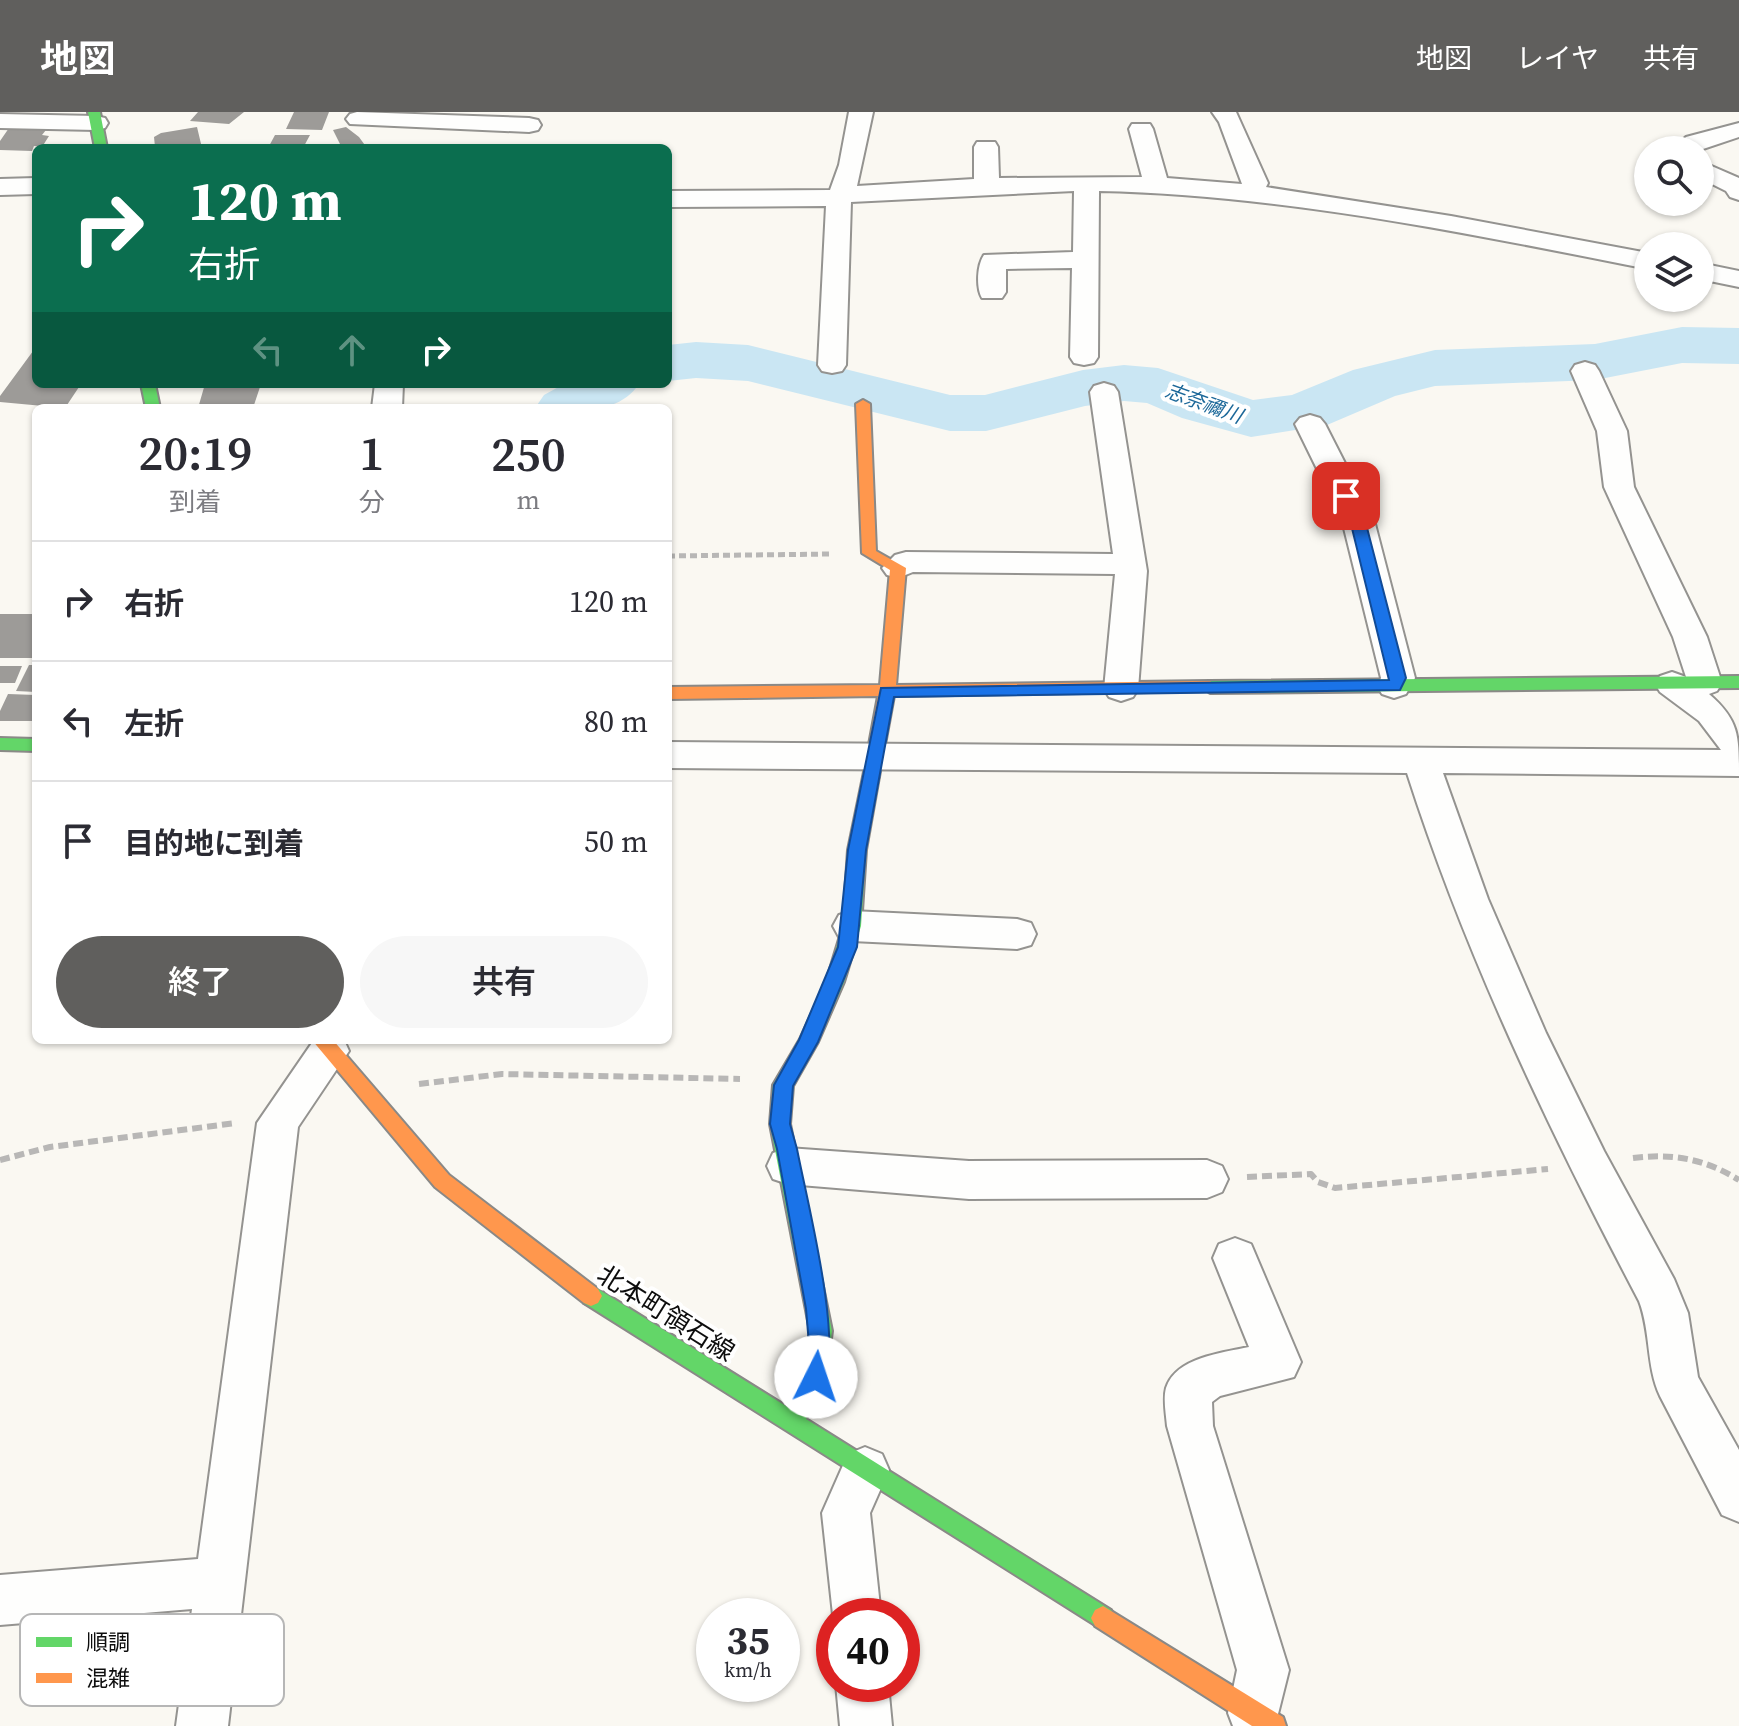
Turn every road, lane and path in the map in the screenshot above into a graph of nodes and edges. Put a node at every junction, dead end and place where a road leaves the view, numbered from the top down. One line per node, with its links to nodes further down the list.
1 (861, 112): 23 (street)
2 (1201, 112): 5 (street)
3 (1708, 112): 10 (street)
4 (354, 115): 8 (street); 13 (street)
5 (1228, 117): 22 (street)
6 (95, 118): 7 (street); 12 (street)
7 (0, 121)
8 (529, 125)
9 (1141, 129): 20 (street)
10 (1739, 129): 11 (street)
11 (1714, 136)
12 (100, 144)
13 (380, 144)
14 (986, 147): 17 (street)
15 (1714, 175): 21 (street)
16 (1087, 184): 17 (street); 20 (street); 26 (street)
17 (987, 185): 23 (street)
18 (32, 186): 19 (street)
19 (0, 187)
20 (1157, 187): 22 (street)
21 (1739, 192)
22 (1252, 193): 25 (street)
23 (839, 195): 24 (street); 31 (street)
24 (672, 199)
25 (1634, 258)
26 (1086, 260): 29 (street); 30 (street)
27 (1714, 274): 28 (street)
28 (1739, 279)
29 (992, 292)
30 (1084, 357)
31 (832, 365)
32 (1585, 371): 41 (street)
33 (1104, 392): 38 (street)
34 (863, 404): 36 (street)
35 (1310, 424): 42 (street)
36 (869, 553): 37 (path); 39 (street)
37 (672, 556)
38 (1130, 564): 39 (street); 43 (street)
39 (898, 568): 44 (street)
40 (1739, 682): 41 (street)
41 (1688, 684): 42 (street); 48 (street)
42 (1394, 686): 43 (street)
43 (1121, 689): 44 (street)
44 (887, 692): 45 (street); 50 (street)
45 (672, 693)
46 (0, 744): 47 (street)
47 (32, 745)
48 (1739, 748)
49 (672, 755): 50 (street)
50 (875, 757): 51 (street); 53 (street)
51 (1421, 761): 52 (street); 60 (street)
52 (1739, 763)
53 (852, 926): 54 (street); 56 (street)
54 (1017, 934)
55 (326, 1046): 58 (street); 65 (street, 北本町領石線)
56 (783, 1085): 57 (path); 61 (street)
57 (404, 1087)
58 (283, 1115): 59 (path); 68 (street)
59 (0, 1160)
60 (1588, 1165): 62 (path); 63 (path); 67 (street)
61 (788, 1166): 62 (street); 65 (street)
62 (1207, 1179)
63 (1739, 1180)
64 (1235, 1258): 74 (street)
65 (792, 1424): 66 (street, 北本町領石線)
66 (865, 1470): 69 (street); 74 (street, 北本町領石線)
67 (1739, 1498)
68 (220, 1582): 70 (street); 71 (street)
69 (854, 1598)
70 (0, 1600)
71 (216, 1614)
72 (864, 1702): 76 (street)
73 (204, 1706): 75 (street)
74 (1264, 1720)
75 (202, 1726)
76 (866, 1726)

